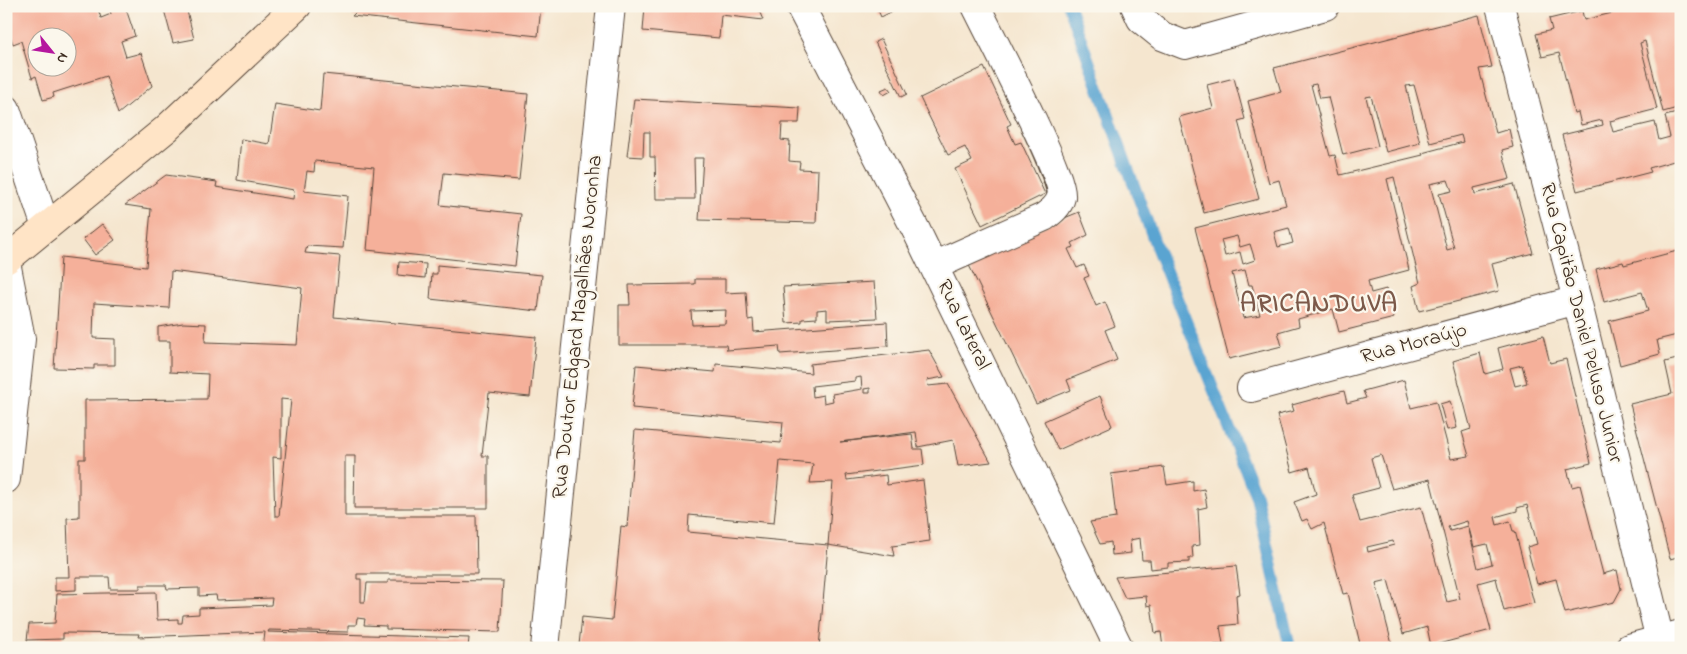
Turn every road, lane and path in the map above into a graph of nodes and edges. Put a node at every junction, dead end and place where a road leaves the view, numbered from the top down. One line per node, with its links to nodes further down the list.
1 (611, 6): 17 (street, Rua Doutor Edgard Magalhães Noronha)
2 (800, 6): 11 (street, Rua Lateral)
3 (976, 6): 11 (street)
4 (1135, 6): 5 (street)
5 (1325, 6)
6 (1500, 6): 12 (street, Rua Capitão Daniel Peluso Junior)
7 (290, 9): 9 (main road)
8 (6, 109): 9 (street)
9 (46, 227): 10 (main road)
10 (6, 261): 14 (street)
11 (934, 266): 16 (street, Rua Lateral)
12 (1577, 300): 13 (street, Rua Moraújo); 15 (street, Rua Capitão Daniel Peluso Junior)
13 (1251, 388)
14 (6, 479)
15 (1670, 637): 18 (street)
16 (1110, 640)
17 (545, 648)
18 (1629, 648)

